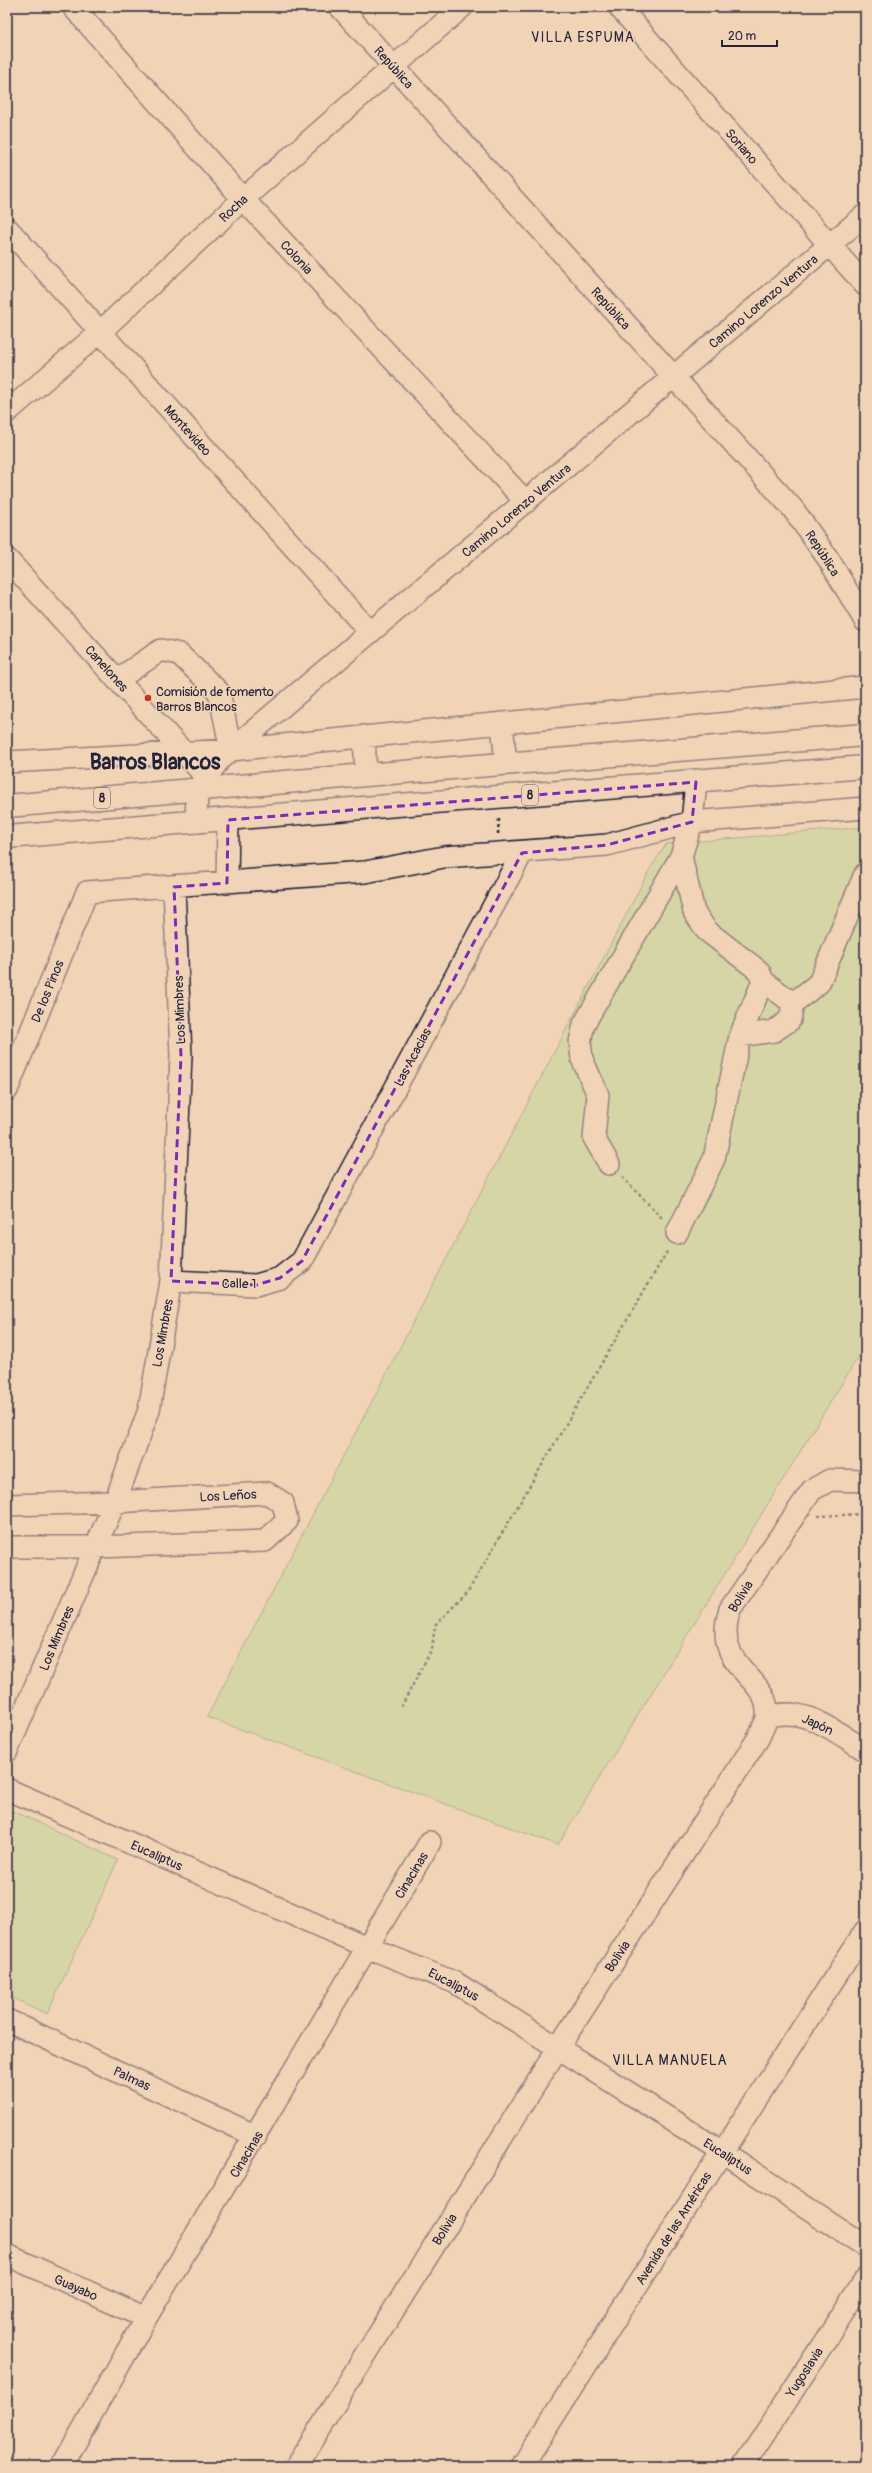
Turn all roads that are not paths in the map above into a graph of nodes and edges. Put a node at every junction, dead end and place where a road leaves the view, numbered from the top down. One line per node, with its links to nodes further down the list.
1 (73, 7): 6 (street, Colonia)
2 (340, 7): 5 (street, República)
3 (462, 7): 5 (street, Rocha)
4 (619, 7): 9 (street, Soriano)
5 (393, 66): 6 (street, Rocha); 12 (street, República)
6 (242, 199): 11 (street, Rocha); 14 (street, Colonia)
7 (865, 215): 9 (street, Camino Lorenzo Ventura)
8 (7, 228): 11 (street, Montevideo)
9 (829, 246): 10 (street, Soriano); 12 (street, Camino Lorenzo Ventura)
10 (865, 285)
11 (100, 332): 13 (street, Rocha); 17 (street, Montevideo)
12 (674, 377): 14 (street, Camino Lorenzo Ventura); 16 (street, República)
13 (7, 412)
14 (526, 502): 17 (street, Camino Lorenzo Ventura)
15 (7, 559): 18 (street, Canelones)
16 (865, 622)
17 (369, 631): 23 (street, Camino Lorenzo Ventura)
18 (117, 680): 23 (street); 24 (street, Canelones)
19 (865, 688): 20 (street)
20 (502, 724): 22 (street); 26 (street)
21 (865, 735): 26 (highway, 8)
22 (364, 736): 23 (street); 28 (street)
23 (231, 750): 24 (street); 30 (street, Camino Lorenzo Ventura)
24 (183, 751): 25 (street); 30 (street, Canelones)
25 (7, 762)
26 (506, 763): 28 (highway, 8)
27 (865, 767): 29 (highway, 8)
28 (366, 775): 30 (highway, 8)
29 (696, 782): 33 (highway, 8); 35 (street)
30 (202, 784): 31 (highway, 8); 34 (street)
31 (7, 806)
32 (865, 808): 35 (street)
33 (228, 820): 34 (highway, 8); 40 (street)
34 (196, 822): 36 (highway, 8)
35 (692, 822): 37 (street); 38 (street)
36 (7, 837)
37 (522, 853): 40 (street); 48 (street, Las Acacias)
38 (681, 856): 42 (street); 46 (street)
39 (865, 874): 43 (street)
40 (227, 883): 41 (street)
41 (174, 887): 45 (street, De los Pinos); 49 (street, Los Mimbres)
42 (763, 981): 43 (street); 44 (street)
43 (793, 1003): 44 (street)
44 (740, 1036): 47 (street)
45 (7, 1090)
46 (609, 1164)
47 (677, 1233)
48 (302, 1261): 49 (street, Calle 1)
49 (171, 1281): 51 (street, Los Mimbres)
50 (865, 1481): 55 (street, Bolivia)
51 (115, 1502): 52 (street, Los Leños); 54 (street, Los Mimbres); 54 (street, Los Leños)
52 (7, 1505)
53 (7, 1547): 54 (street, Los Leños)
54 (94, 1547): 57 (street, Los Mimbres)
55 (767, 1717): 56 (street, Japón); 63 (street, Bolivia)
56 (865, 1750)
57 (7, 1751)
58 (7, 1789): 61 (street, Eucaliptus)
59 (430, 1842): 61 (street, Cinacinas)
60 (865, 1931): 65 (street, Avenida de las Américas)
61 (367, 1947): 63 (street, Eucaliptus); 64 (street, Cinacinas)
62 (7, 2020): 64 (street, Palmas)
63 (558, 2048): 65 (street, Eucaliptus); 71 (street, Bolivia)
64 (256, 2136): 69 (street, Cinacinas)
65 (722, 2152): 66 (street, Eucaliptus); 72 (street, Avenida de las Américas)
66 (865, 2246)
67 (7, 2255): 69 (street, Guayabo)
68 (865, 2279): 73 (street, Yugoslavia)
69 (146, 2318): 70 (street, Cinacinas)
70 (62, 2466)
71 (296, 2466)
72 (522, 2466)
73 (744, 2466)

